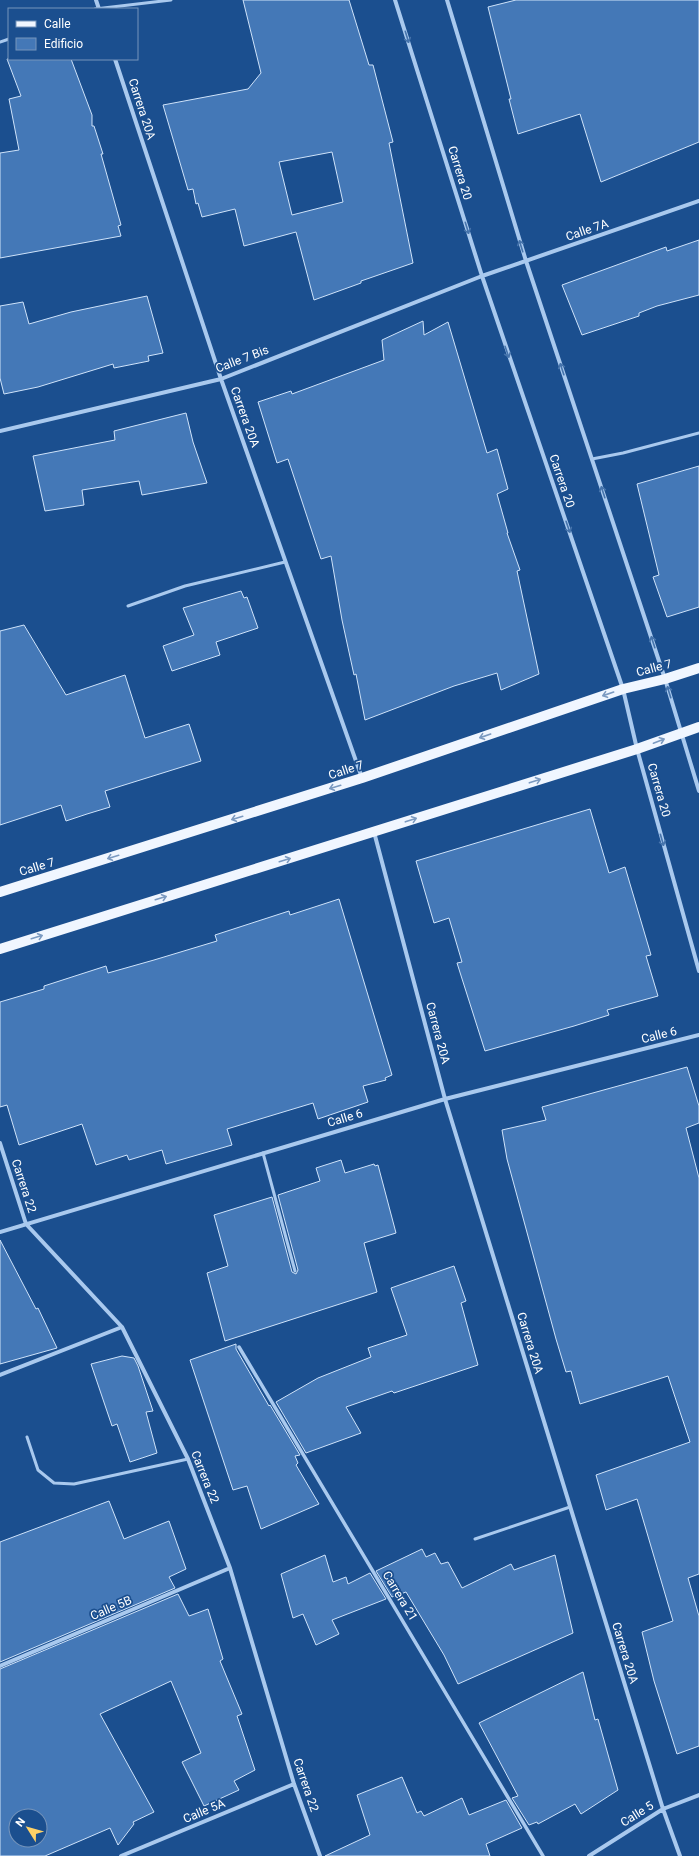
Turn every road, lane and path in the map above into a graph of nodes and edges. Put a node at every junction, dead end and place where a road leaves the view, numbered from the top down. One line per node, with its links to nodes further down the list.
1 (170, 0): 4 (lane)
2 (395, 0): 8 (street, Carrera 20, one-way to 8)
3 (447, 0): 7 (street, one-way to 3)
4 (105, 8)
5 (115, 60): 9 (street, Carrera 20A)
6 (699, 201): 7 (street, Calle 7A)
7 (526, 262): 8 (street, Calle 7A); 12 (street, one-way to 7)
8 (482, 276): 9 (street, Calle 7 Bis); 17 (street, Carrera 20, one-way to 17)
9 (221, 379): 10 (street, Calle 7 Bis); 13 (street, Carrera 20A)
10 (0, 430)
11 (699, 433): 12 (lane)
12 (592, 459): 16 (street, one-way to 12)
13 (286, 562): 14 (lane); 21 (street, Carrera 20A)
14 (128, 606)
15 (699, 668): 16 (main road, Calle 7)
16 (665, 679): 17 (main road, Calle 7); 19 (street, one-way to 16)
17 (623, 689): 20 (street, Carrera 20); 21 (main road, Calle 7, one-way to 21)
18 (699, 727): 19 (main road)
19 (682, 732): 20 (main road, one-way to 19); 22 (street)
20 (637, 749): 23 (main road, one-way to 20); 26 (street, Carrera 20, one-way to 26)
21 (362, 778): 24 (main road, Calle 7, one-way to 24)
22 (699, 791)
23 (374, 832): 25 (main road, one-way to 23); 28 (street, Carrera 20A)
24 (0, 892)
25 (0, 949)
26 (699, 971)
27 (699, 1035): 28 (street, Calle 6)
28 (445, 1099): 30 (street, Calle 6); 39 (street, Carrera 20A)
29 (0, 1143): 31 (street, Carrera 22)
30 (264, 1153): 31 (street, Calle 6); 33 (lane)
31 (26, 1224): 32 (street, Calle 6); 34 (street, Carrera 22)
32 (0, 1232)
33 (295, 1271)
34 (122, 1327): 36 (street); 38 (street, Carrera 22)
35 (239, 1347): 48 (street, Carrera 21)
36 (0, 1375)
37 (27, 1437): 38 (lane)
38 (188, 1459): 41 (street, Carrera 22)
39 (570, 1507): 40 (lane); 45 (street, Carrera 20A)
40 (475, 1539)
41 (230, 1568): 42 (street, Calle 5B); 43 (street, Carrera 22)
42 (0, 1666)
43 (294, 1784): 46 (street, Calle 5A); 47 (street, Carrera 22)
44 (699, 1795): 45 (street, Calle 5)
45 (663, 1809): 49 (street, Calle 5); 50 (street, Carrera 20A)
46 (121, 1856)
47 (320, 1856)
48 (543, 1856)
49 (589, 1856)
50 (680, 1856)

